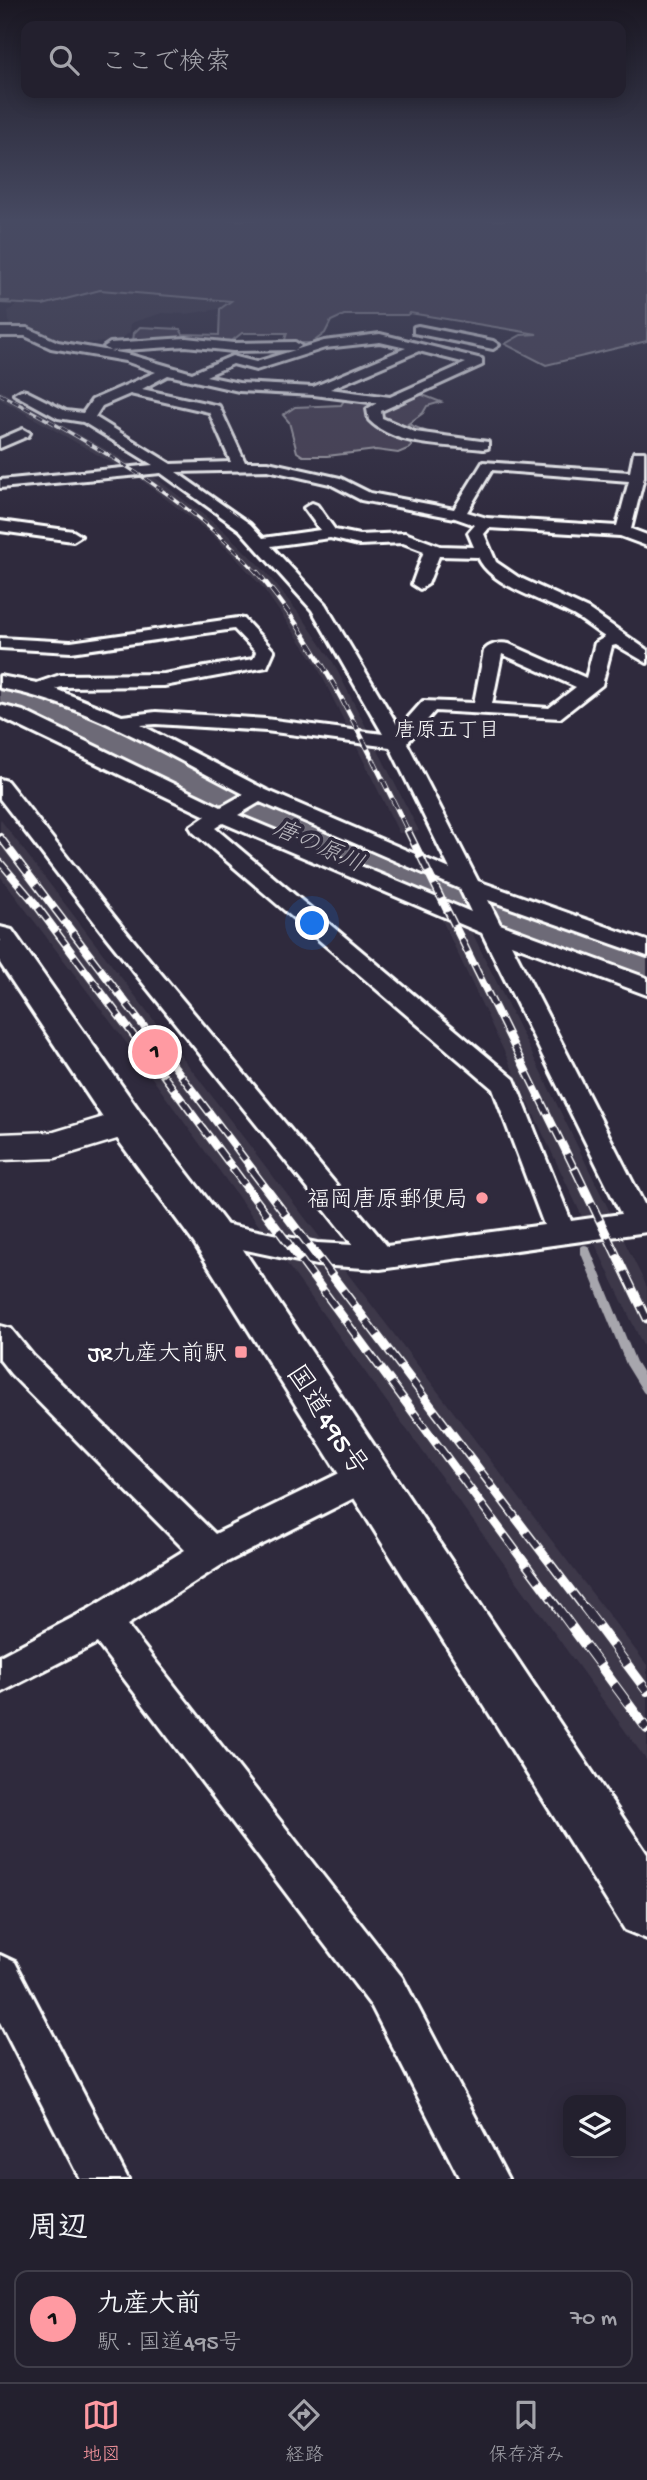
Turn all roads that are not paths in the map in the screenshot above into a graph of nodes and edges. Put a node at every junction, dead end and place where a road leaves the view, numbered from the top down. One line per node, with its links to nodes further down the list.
1 (0, 332): 6 (street)
2 (380, 338): 3 (street); 4 (street); 5 (street)
3 (324, 345): 6 (street); 8 (street)
4 (493, 345)
5 (418, 347): 10 (street); 12 (street)
6 (76, 349): 7 (street)
7 (166, 371): 8 (street); 9 (street)
8 (193, 377): 10 (street)
9 (130, 390): 13 (street); 18 (street)
10 (314, 391): 12 (street)
11 (21, 394): 13 (street)
12 (388, 400): 16 (street)
13 (87, 418): 19 (street)
14 (23, 433): 15 (street)
15 (0, 444)
16 (484, 445)
17 (639, 455): 21 (street)
18 (239, 465): 19 (street); 25 (street)
19 (168, 468): 22 (street); 32 (street)
20 (0, 474): 22 (street)
21 (637, 477): 25 (street); 28 (street)
22 (18, 480): 23 (street)
23 (0, 484)
24 (312, 508): 29 (street)
25 (458, 514): 26 (street)
26 (485, 523): 28 (street); 34 (street)
27 (0, 526): 30 (street)
28 (622, 531): 31 (street)
29 (330, 533): 32 (street); 33 (street)
30 (73, 536)
31 (647, 541)
32 (260, 543): 45 (street)
33 (433, 549): 34 (street); 35 (street)
34 (483, 552): 36 (street)
35 (421, 584)
36 (620, 637): 38 (street); 40 (street)
37 (0, 643): 41 (street)
38 (647, 659)
39 (0, 682): 41 (street)
40 (589, 686): 42 (street); 42 (street)
41 (38, 689): 44 (street)
42 (482, 709): 45 (street)
43 (0, 711): 48 (street)
44 (120, 722): 45 (street); 47 (street)
45 (397, 742): 49 (street)
46 (0, 785): 59 (street)
47 (256, 796): 48 (street); 49 (street)
48 (225, 813): 50 (street); 58 (street)
49 (473, 890): 50 (street); 52 (street)
50 (491, 925): 53 (street); 56 (street)
51 (0, 937): 54 (highway, 国道495号)
52 (647, 949)
53 (647, 987)
54 (127, 1123): 55 (street); 57 (highway, 国道495号)
55 (0, 1147)
56 (643, 1221): 58 (street)
57 (209, 1232): 59 (street); 61 (highway, 国道495号)
58 (561, 1232): 59 (street)
59 (380, 1258)
60 (0, 1338): 62 (street)
61 (366, 1476): 62 (street); 65 (highway, 国道495号)
62 (211, 1553): 63 (street)
63 (102, 1621): 64 (street); 68 (street)
64 (0, 1675)
65 (647, 1909)
66 (0, 1978): 67 (street)
67 (105, 2179)
68 (485, 2179)

